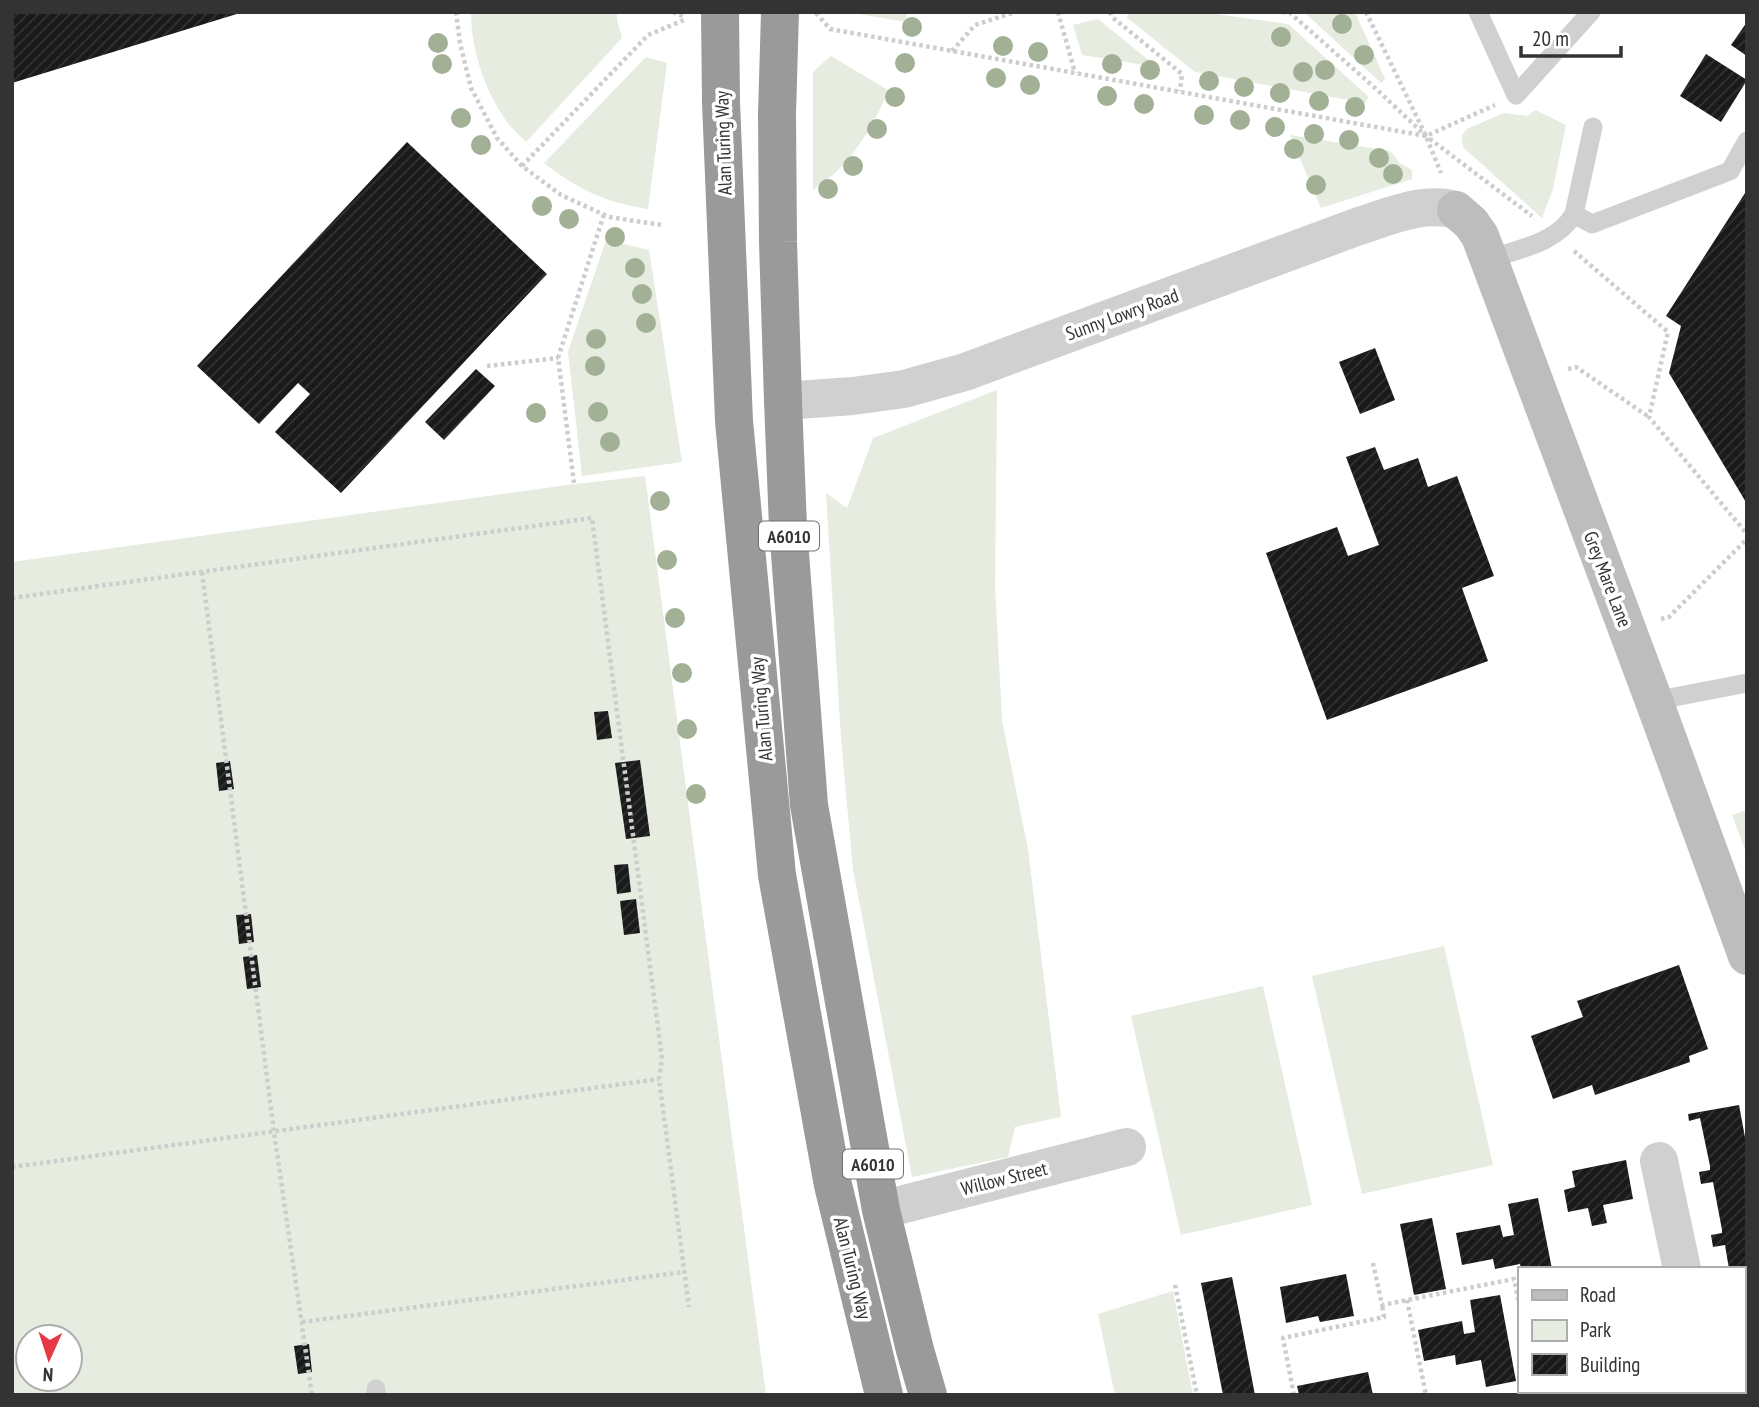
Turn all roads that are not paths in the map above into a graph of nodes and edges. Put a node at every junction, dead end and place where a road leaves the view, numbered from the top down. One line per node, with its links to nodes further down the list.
1 (720, 12): 18 (highway, Alan Turing Way / A6010)
2 (780, 12): 10 (highway, Alan Turing Way / A6010)
3 (1478, 12): 4 (lane)
4 (1591, 12)
5 (1593, 127): 8 (lane)
6 (1747, 141): 8 (lane)
7 (1456, 211): 9 (street, Grey Mare Lane); 10 (street, Sunny Lowry Road)
8 (1574, 214): 9 (lane)
9 (1489, 259): 12 (street, Grey Mare Lane)
10 (783, 401): 16 (highway, Alan Turing Way / A6010)
11 (1747, 683): 12 (lane)
12 (1654, 702): 13 (street, Grey Mare Lane)
13 (1747, 956)
14 (1127, 1147): 16 (street, Willow Street)
15 (1659, 1161): 17 (street)
16 (881, 1210): 19 (highway, Alan Turing Way / A6010)
17 (1682, 1267)
18 (884, 1395)
19 (928, 1395)

